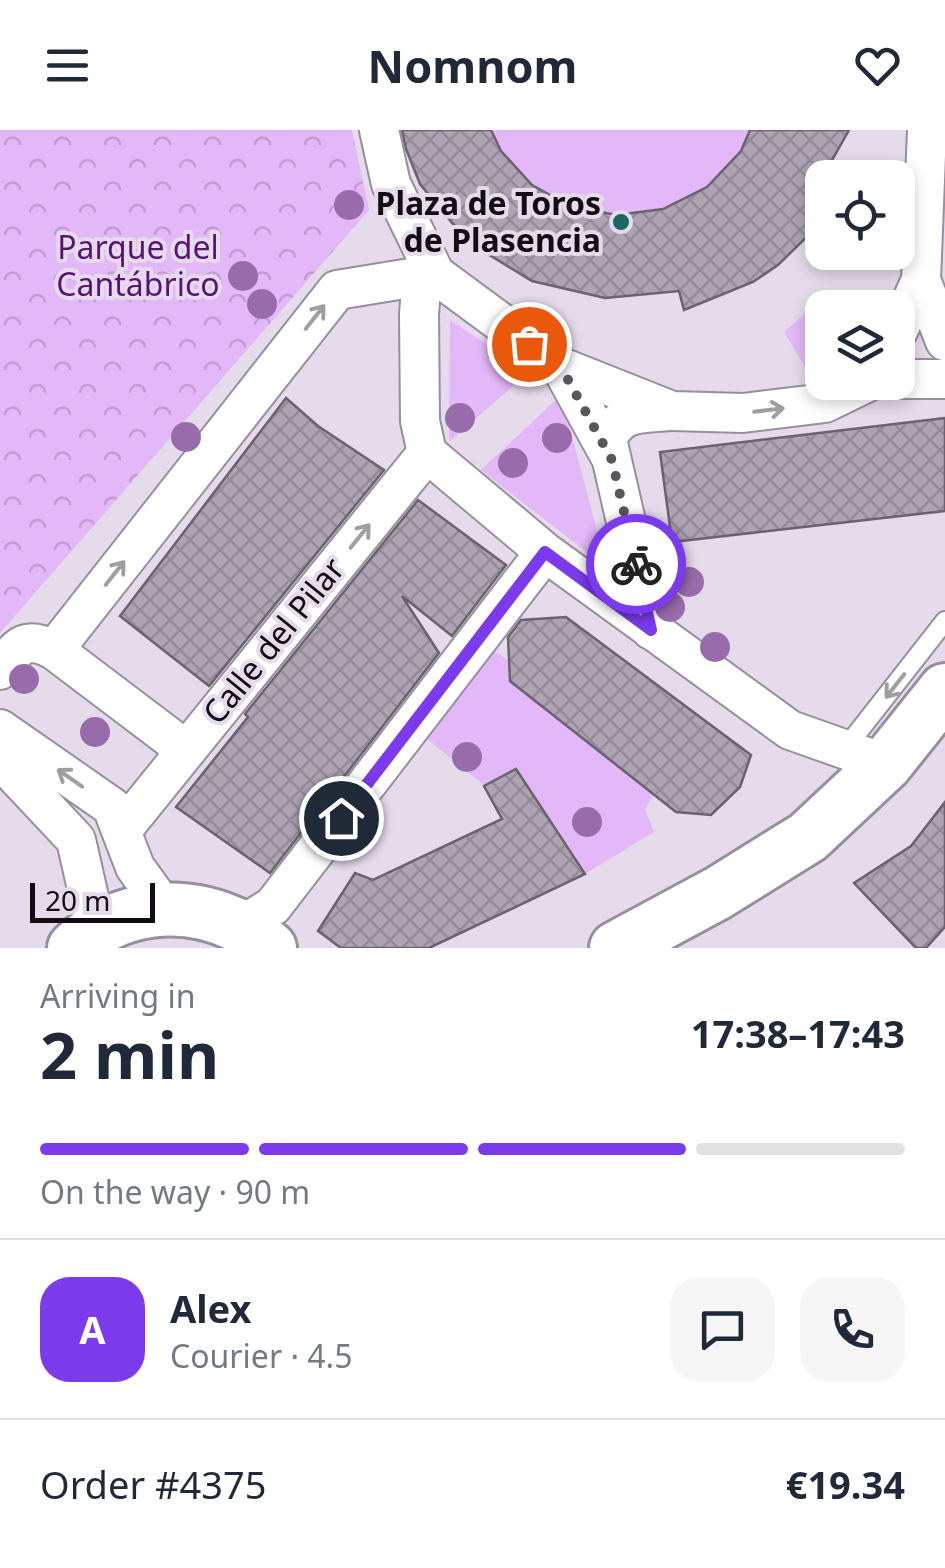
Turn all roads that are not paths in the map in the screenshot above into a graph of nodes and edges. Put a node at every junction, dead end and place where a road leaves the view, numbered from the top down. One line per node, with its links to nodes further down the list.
1 (379, 130): 3 (street)
2 (927, 130): 4 (street)
3 (434, 274): 7 (street); 12 (street); 17 (street, one-way to 3)
4 (921, 280): 5 (street); 6 (street)
5 (915, 293)
6 (945, 341)
7 (561, 367): 11 (street); 13 (street)
8 (915, 379): 9 (street)
9 (945, 379)
10 (831, 400): 11 (street, one-way to 10)
11 (672, 411): 13 (street)
12 (427, 453): 14 (street); 22 (street, Calle del Pilar, one-way to 12)
13 (612, 460): 16 (street)
14 (545, 552): 16 (street); 27 (street)
15 (945, 621): 23 (lane, one-way to 23)
16 (651, 630): 23 (street)
17 (54, 650): 18 (street); 22 (street)
18 (0, 670)
19 (945, 690): 23 (main road)
20 (945, 724): 30 (main road)
21 (0, 729): 25 (street, one-way to 21)
22 (186, 750): 25 (street, Calle del Pilar)
23 (865, 757): 29 (main road)
24 (0, 759): 28 (street)
25 (122, 830): 26 (street)
26 (166, 910): 27 (main road); 28 (main road)
27 (255, 937)
28 (82, 940)
29 (616, 948)
30 (660, 948)

